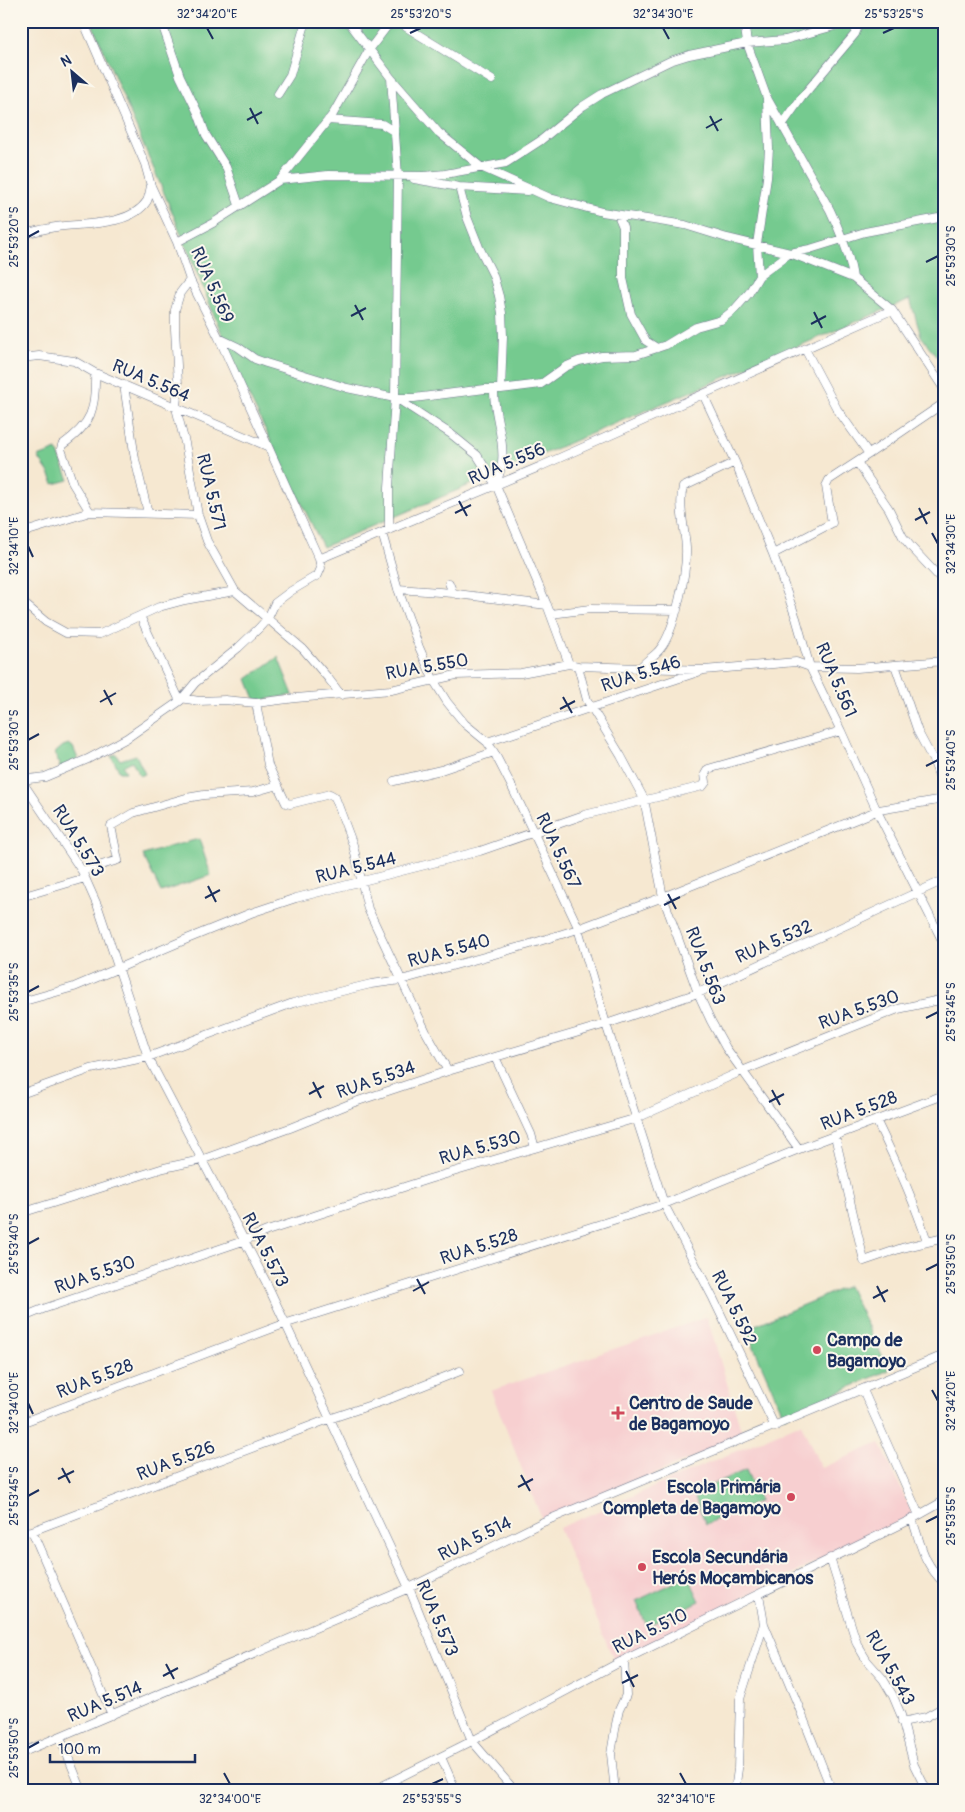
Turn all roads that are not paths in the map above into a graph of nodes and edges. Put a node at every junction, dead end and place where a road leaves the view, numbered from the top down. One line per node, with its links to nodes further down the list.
1 (83, 21): 21 (street, RUA 5.569)
2 (161, 21): 24 (street)
3 (306, 21): 13 (street)
4 (348, 21): 10 (street)
5 (408, 21): 12 (street)
6 (744, 21): 9 (street)
7 (860, 21): 9 (street); 16 (street)
8 (387, 23): 10 (street)
9 (747, 43): 14 (street); 18 (street)
10 (369, 50): 11 (street); 15 (street)
11 (390, 78): 17 (street, RUA 5.567); 18 (street)
12 (492, 80)
13 (278, 94)
14 (767, 98): 16 (street); 30 (street)
15 (328, 120): 17 (street); 20 (street)
16 (782, 125): 28 (street)
17 (394, 132): 19 (street, RUA 5.567)
18 (481, 167): 19 (street); 23 (street)
19 (398, 176): 20 (street); 22 (street); 45 (street, RUA 5.567)
20 (280, 180): 24 (street)
21 (151, 186): 27 (street); 29 (street, RUA 5.569)
22 (459, 187): 23 (street); 42 (street)
23 (531, 191): 25 (street)
24 (239, 205): 29 (street)
25 (618, 215): 30 (street); 37 (street)
26 (944, 217): 28 (street)
27 (21, 234)
28 (842, 239): 31 (street); 33 (street)
29 (177, 242): 34 (street, RUA 5.569)
30 (757, 244): 31 (street); 32 (street)
31 (790, 253): 32 (street); 33 (street)
32 (759, 276): 37 (street)
33 (853, 278): 35 (street)
34 (190, 280): 36 (street, RUA 5.569); 47 (street, RUA 5.571)
35 (892, 310): 38 (street, RUA 5.556); 43 (street)
36 (219, 338): 45 (street); 48 (street, RUA 5.569)
37 (656, 348): 42 (street)
38 (805, 349): 44 (street, RUA 5.556); 49 (street)
39 (21, 358): 40 (street, RUA 5.564)
40 (94, 373): 41 (street, RUA 5.564); 53 (street)
41 (124, 385): 47 (street, RUA 5.564); 54 (street)
42 (497, 389): 45 (street); 52 (street)
43 (944, 389)
44 (703, 394): 50 (street, RUA 5.561); 52 (street, RUA 5.556)
45 (395, 398): 52 (street); 58 (street, RUA 5.567)
46 (944, 403): 49 (street)
47 (176, 408): 48 (street, RUA 5.564); 55 (street, RUA 5.571)
48 (267, 446): 61 (street, RUA 5.569)
49 (869, 454): 51 (street)
50 (735, 462): 60 (street, RUA 5.561); 69 (street)
51 (857, 462): 60 (street); 62 (street)
52 (496, 485): 58 (street, RUA 5.556); 68 (street)
53 (90, 512): 54 (street); 57 (street)
54 (148, 513): 55 (street)
55 (198, 515): 65 (street, RUA 5.571)
56 (21, 523): 57 (street)
57 (28, 531): 59 (street)
58 (386, 531): 61 (street, RUA 5.556); 64 (street, RUA 5.567)
59 (21, 536)
60 (773, 554): 78 (street, RUA 5.561)
61 (319, 559): 72 (street)
62 (944, 582)
63 (450, 583): 66 (street)
64 (398, 589): 66 (street); 81 (street, RUA 5.567)
65 (236, 591): 71 (street); 72 (street, RUA 5.571)
66 (453, 593): 68 (street)
67 (21, 601): 71 (street)
68 (547, 606): 70 (street)
69 (677, 610): 70 (street); 77 (street)
70 (550, 614): 74 (street)
71 (140, 616): 83 (street)
72 (268, 618): 82 (street, RUA 5.571); 83 (street)
73 (942, 661): 75 (street, RUA 5.546); 80 (street)
74 (568, 664): 76 (street, RUA 5.550); 81 (street, RUA 5.550)
75 (896, 665): 78 (street, RUA 5.546); 90 (street)
76 (578, 666): 77 (street, RUA 5.550); 85 (street, RUA 5.563)
77 (640, 667): 79 (street, RUA 5.550)
78 (810, 667): 79 (street, RUA 5.546); 86 (street, RUA 5.561)
79 (704, 670): 85 (street, RUA 5.546)
80 (944, 674)
81 (434, 680): 82 (street, RUA 5.550); 87 (street, RUA 5.567)
82 (341, 694): 84 (street, RUA 5.550)
83 (180, 699): 84 (street, RUA 5.550); 91 (street)
84 (256, 703): 93 (street)
85 (591, 707): 87 (street, RUA 5.546); 95 (street, RUA 5.563)
86 (841, 731): 95 (street, RUA 5.544); 97 (street, RUA 5.561)
87 (487, 742): 88 (street, RUA 5.567)
88 (494, 752): 92 (street); 98 (street, RUA 5.567)
89 (944, 753): 90 (street)
90 (934, 762): 94 (street)
91 (21, 780): 99 (street, RUA 5.573)
92 (394, 780)
93 (278, 785): 99 (street); 101 (street)
94 (944, 789)
95 (644, 799): 98 (street, RUA 5.544); 104 (street, RUA 5.563)
96 (944, 799): 97 (street, RUA 5.540)
97 (877, 811): 102 (street, RUA 5.561); 104 (street, RUA 5.540)
98 (533, 833): 101 (street, RUA 5.544); 105 (street, RUA 5.567)
99 (84, 874): 103 (street); 107 (street, RUA 5.573)
100 (944, 880): 102 (street, RUA 5.532)
101 (362, 881): 107 (street, RUA 5.544); 108 (street)
102 (918, 892): 106 (street, RUA 5.561); 109 (street, RUA 5.532)
103 (21, 897)
104 (663, 897): 105 (street, RUA 5.540); 109 (street, RUA 5.563)
105 (578, 928): 108 (street, RUA 5.540); 112 (street, RUA 5.567)
106 (944, 944)
107 (119, 967): 111 (street, RUA 5.544); 113 (street, RUA 5.573)
108 (401, 980): 113 (street, RUA 5.540); 115 (street)
109 (698, 993): 112 (street, RUA 5.532); 116 (street, RUA 5.563)
110 (944, 999): 116 (street, RUA 5.530)
111 (21, 1002)
112 (606, 1024): 114 (street, RUA 5.532); 119 (street, RUA 5.567)
113 (148, 1057): 117 (street, RUA 5.540); 124 (street, RUA 5.573)
114 (495, 1057): 115 (street, RUA 5.534); 122 (street)
115 (448, 1070): 124 (street, RUA 5.534)
116 (742, 1071): 119 (street, RUA 5.530); 123 (street, RUA 5.563)
117 (21, 1094)
118 (944, 1095): 120 (street, RUA 5.528)
119 (637, 1118): 122 (street, RUA 5.530); 125 (street, RUA 5.567)
120 (876, 1120): 121 (street, RUA 5.528); 129 (street)
121 (835, 1136): 123 (street, RUA 5.528); 129 (street)
122 (535, 1148): 128 (street, RUA 5.530)
123 (799, 1149): 125 (street, RUA 5.528)
124 (201, 1160): 126 (street, RUA 5.534); 128 (street, RUA 5.573)
125 (664, 1204): 131 (street, RUA 5.528); 137 (street, RUA 5.592)
126 (21, 1213)
127 (944, 1238): 129 (street)
128 (243, 1241): 130 (street, RUA 5.530); 131 (street, RUA 5.573)
129 (926, 1242)
130 (21, 1318)
131 (284, 1324): 135 (street, RUA 5.573); 136 (street, RUA 5.528)
132 (944, 1355): 134 (street, RUA 5.514)
133 (460, 1371): 135 (street, RUA 5.526)
134 (863, 1390): 137 (street, RUA 5.514); 139 (street)
135 (329, 1419): 140 (street, RUA 5.526); 144 (street, RUA 5.573)
136 (21, 1423)
137 (775, 1427): 144 (street, RUA 5.514)
138 (944, 1501): 139 (street, RUA 5.510)
139 (915, 1517): 142 (street, RUA 5.510); 143 (street)
140 (32, 1531): 141 (street, RUA 5.526); 149 (street)
141 (21, 1532)
142 (830, 1558): 145 (street, RUA 5.510); 150 (street, RUA 5.543)
143 (944, 1583)
144 (409, 1588): 149 (street, RUA 5.514); 152 (street, RUA 5.573)
145 (759, 1594): 146 (street); 147 (street, RUA 5.510)
146 (764, 1624): 160 (street); 161 (street)
147 (624, 1660): 152 (street, RUA 5.510); 159 (street)
148 (944, 1708): 150 (street)
149 (112, 1716): 151 (street, RUA 5.514)
150 (902, 1722): 162 (street, RUA 5.543)
151 (60, 1737): 153 (street, RUA 5.514); 155 (street)
152 (472, 1741): 154 (street, RUA 5.510); 158 (street, RUA 5.573)
153 (21, 1754)
154 (441, 1757): 156 (street, RUA 5.510); 157 (street)
155 (82, 1791)
156 (372, 1791)
157 (456, 1791)
158 (515, 1791)
159 (615, 1791)
160 (735, 1791)
161 (832, 1791)
162 (927, 1791)

